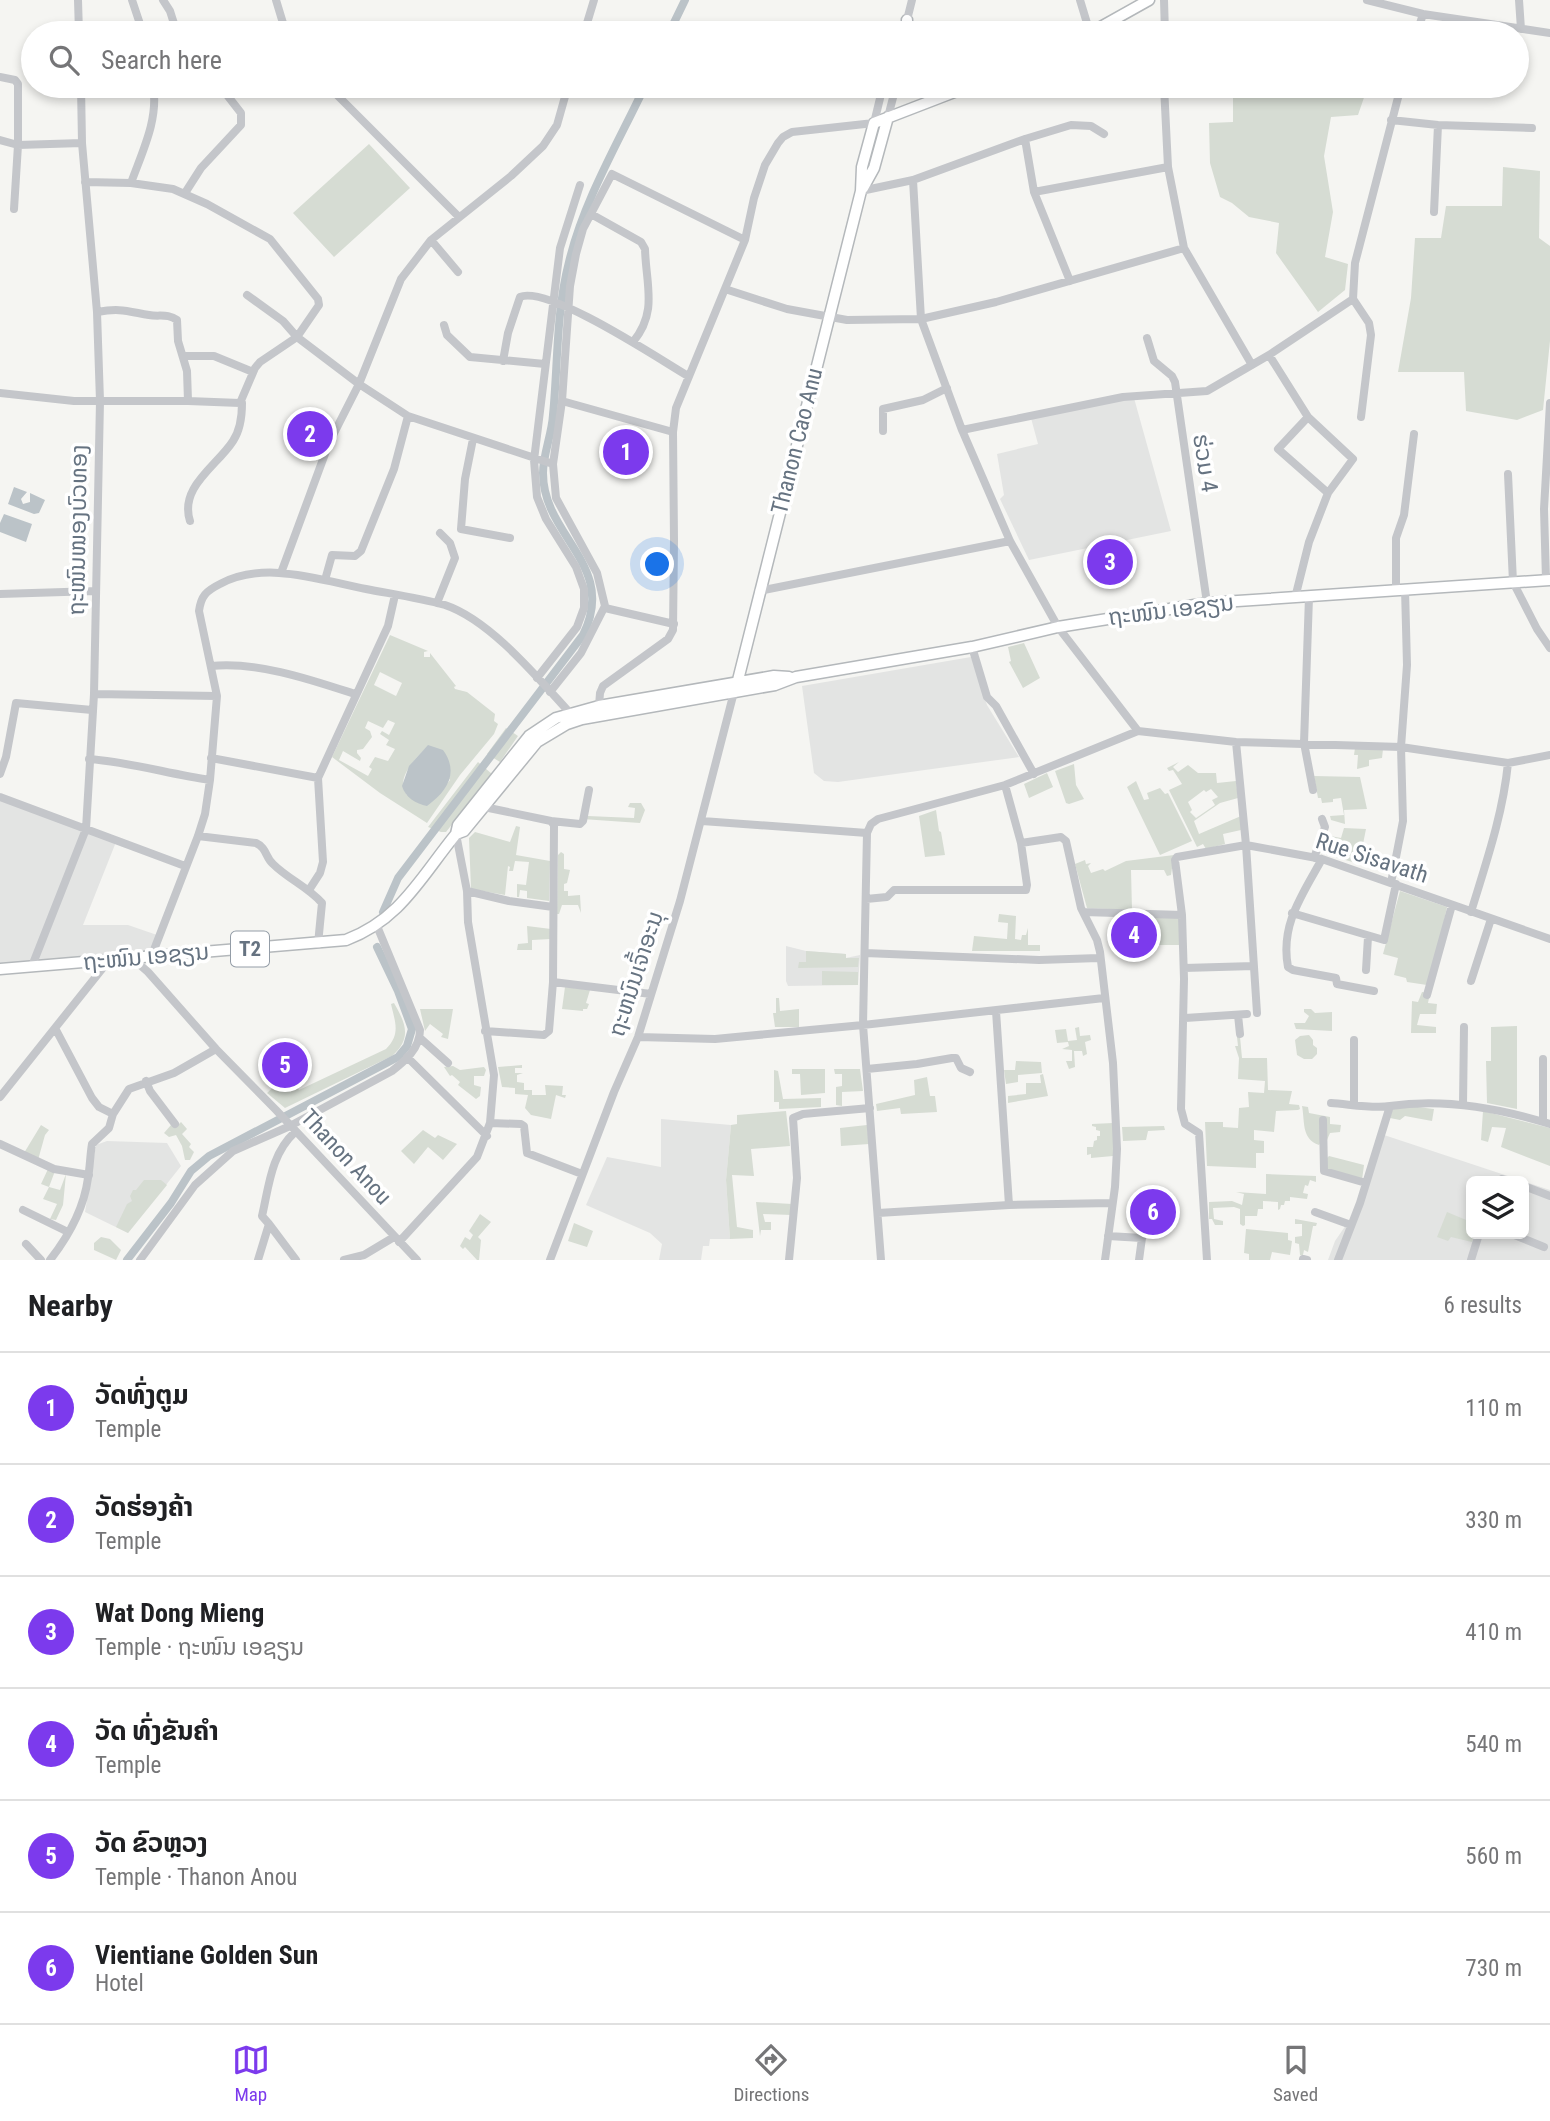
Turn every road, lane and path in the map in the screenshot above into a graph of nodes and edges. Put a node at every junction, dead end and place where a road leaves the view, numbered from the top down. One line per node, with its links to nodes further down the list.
1 (78, 0): 14 (street)
2 (132, 0): 15 (street)
3 (163, 0): 16 (street)
4 (276, 0): 17 (street)
5 (594, 0): 18 (street)
6 (912, 0): 13 (street)
7 (1080, 0): 19 (street)
8 (1149, 0): 20 (main road)
9 (1164, 0): 21 (street)
10 (1367, 0): 12 (street)
11 (1519, 0): 24 (street)
12 (1423, 14): 22 (street); 23 (street)
13 (907, 20)
14 (79, 21)
15 (139, 21)
16 (173, 21)
17 (282, 21)
18 (588, 21)
19 (1086, 21)
20 (1111, 21)
21 (1165, 21)
22 (1421, 21)
23 (1469, 21)
24 (1520, 21)
25 (1529, 30): 26 (street)
26 (1550, 33)
27 (0, 77): 47 (street)
28 (80, 98): 46 (street, ຖະໜົນໜອງບົວທອງ)
29 (155, 98): 51 (street)
30 (229, 98): 55 (street)
31 (340, 98): 59 (street)
32 (565, 98): 59 (street)
33 (880, 98): 40 (street, Thanon Cao Anu)
34 (893, 98): 38 (street, Thanon Cao Anu)
35 (938, 98): 38 (main road)
36 (1165, 98): 48 (street)
37 (1397, 98): 39 (street)
38 (888, 117): 40 (main road); 53 (main road, Thanon Cao Anu)
39 (1391, 120): 41 (street); 67 (street)
40 (874, 123): 53 (main road, Thanon Cao Anu); 61 (street)
41 (1438, 125): 42 (street); 57 (street)
42 (1532, 128)
43 (1104, 134): 44 (street)
44 (1025, 139): 49 (street); 54 (street)
45 (0, 140): 47 (street)
46 (82, 143): 47 (street); 50 (street, ຖະໜົນໜອງບົວທອງ)
47 (19, 145): 56 (street)
48 (1168, 167): 54 (street); 62 (street)
49 (913, 180): 53 (street); 71 (street)
50 (85, 182): 51 (street); 69 (street, ຖະໜົນໜອງບົວທອງ)
51 (131, 183): 55 (street)
52 (580, 185): 68 (street)
53 (861, 191): 70 (main road, Thanon Cao Anu)
54 (1034, 192): 64 (street)
55 (185, 193): 73 (street)
56 (14, 209)
57 (1434, 212)
58 (591, 214): 61 (street); 68 (street); 75 (street)
59 (459, 217): 60 (street)
60 (431, 240): 63 (street); 83 (street)
61 (745, 240): 65 (street)
62 (1184, 248): 64 (street); 80 (street)
63 (458, 272)
64 (1070, 281): 71 (street)
65 (725, 289): 70 (street); 82 (street)
66 (247, 295): 73 (street)
67 (1353, 299): 76 (street); 94 (street)
68 (560, 306): 75 (street); 78 (street); 79 (street); 89 (street)
69 (97, 312): 77 (street); 87 (street, ຖະໜົນໜອງບົວທອງ)
70 (829, 316): 71 (street); 114 (main road, Thanon Cao Anu)
71 (921, 318): 84 (street)
72 (444, 326): 78 (street)
73 (297, 337): 81 (street); 83 (street)
74 (1147, 338): 85 (street, ຮ່ວມ 4)
75 (634, 342): 82 (street)
76 (1269, 355): 80 (street); 93 (street)
77 (183, 356): 81 (street); 88 (street)
78 (503, 361): 79 (street)
79 (545, 364): 100 (street)
80 (1252, 365): 85 (street)
81 (253, 372): 90 (street)
82 (688, 376): 97 (street)
83 (359, 384): 92 (street); 108 (street)
84 (947, 388): 95 (street); 96 (street)
85 (1175, 392): 95 (street); 120 (street, ຮ່ວມ 4)
86 (0, 393): 87 (street)
87 (100, 401): 88 (street); 113 (street, ຖະໜົນໜອງບົວທອງ)
88 (188, 401): 90 (street)
89 (562, 401): 97 (street); 101 (street)
90 (242, 402): 104 (street)
91 (1550, 403): 110 (street)
92 (408, 416): 99 (street); 109 (street)
93 (1308, 417): 103 (street); 103 (street)
94 (1361, 417)
95 (962, 430): 107 (street)
96 (883, 431)
97 (673, 432): 122 (street)
98 (1414, 434): 112 (street)
99 (473, 439): 100 (street); 106 (street)
100 (534, 460): 101 (street); 127 (street)
101 (553, 464): 121 (street)
102 (1508, 474): 111 (street)
103 (1328, 493): 118 (street)
104 (190, 521)
105 (440, 533): 119 (street)
106 (510, 538)
107 (1010, 541): 114 (street); 123 (street)
108 (281, 573): 109 (street); 126 (street)
109 (325, 580): 116 (street)
110 (1548, 580): 111 (main road, ຖະໜົນ ເອຊຽນ / T2)
111 (1513, 582): 112 (main road, ຖະໜົນ ເອຊຽນ / T2); 125 (street)
112 (1401, 589): 117 (main road, ຖະໜົນ ເອຊຽນ / T2); 139 (street)
113 (96, 591): 115 (street); 130 (street, ຖະໜົນໜອງບົວທອງ)
114 (759, 591): 128 (main road, Thanon Cao Anu)
115 (0, 594)
116 (395, 595): 119 (street); 131 (street)
117 (1309, 597): 118 (main road, ຖະໜົນ ເອຊຽນ / T2); 138 (street)
118 (1295, 598): 120 (main road, ຖະໜົນ ເອຊຽນ / T2)
119 (437, 603): 127 (street)
120 (1207, 603): 123 (main road, ຖະໜົນ ເອຊຽນ / T2)
121 (605, 608): 122 (street); 129 (street)
122 (674, 624): 133 (street)
123 (1058, 627): 124 (main road, ຖະໜົນ ເອຊຽນ / T2); 136 (street)
124 (972, 647): 128 (main road, ຖະໜົນ ເອຊຽນ / T2); 145 (street)
125 (1550, 648)
126 (211, 666): 131 (street); 132 (street)
127 (538, 679): 129 (street)
128 (736, 687): 133 (main road, ຖະໜົນ ເອຊຽນ / T2); 152 (main road, ຖະໜົນ ເອຊຽນ / T2); 155 (street, ຖະຫນົນເຈົ້າອະນຸ)
129 (549, 691): 135 (street)
130 (94, 694): 132 (street); 134 (street, ຖະໜົນໜອງບົວທອງ)
131 (355, 694): 146 (street)
132 (217, 696): 141 (street)
133 (599, 706): 135 (main road, ຖະໜົນ ເອຊຽນ / T2)
134 (92, 710): 142 (street, ຖະໜົນໜອງບົວທອງ); 144 (street)
135 (570, 713): 158 (main road, ຖະໜົນ ເອຊຽນ / T2)
136 (1138, 731): 137 (street); 145 (street)
137 (1236, 742): 138 (street); 161 (street)
138 (1304, 743): 139 (street); 150 (street)
139 (1401, 747): 143 (street); 164 (street)
140 (1550, 755): 143 (street)
141 (211, 758): 146 (street); 147 (street)
142 (89, 759): 147 (street); 156 (street, ຖະໜົນໜອງບົວທອງ)
143 (1508, 763): 171 (street)
144 (0, 774)
145 (1034, 774): 148 (street)
146 (318, 778): 165 (street)
147 (210, 780): 159 (street)
148 (1005, 785): 157 (street); 160 (street)
149 (589, 790): 154 (street)
150 (1312, 790)
151 (0, 797): 156 (street)
152 (485, 807): 154 (street); 158 (main road, ຖະໜົນ ເອຊຽນ / T2)
153 (1322, 819): 162 (street)
154 (551, 821): 169 (street)
155 (702, 821): 157 (street); 192 (street, ຖະຫນົນເຈົ້າອະນຸ)
156 (86, 829): 163 (street); 185 (street, ຖະໜົນໜອງບົວທອງ)
157 (867, 833): 167 (street)
158 (456, 834): 166 (street); 175 (main road, ຖະໜົນ ເອຊຽນ / T2)
159 (198, 836): 163 (street); 165 (street)
160 (1021, 843): 167 (street); 170 (street)
161 (1246, 845): 162 (street, Rue Sisavath); 173 (street, Rue Sisavath); 184 (street)
162 (1318, 858): 164 (street, Rue Sisavath); 172 (street)
163 (185, 866): 180 (street)
164 (1393, 883): 168 (street, Rue Sisavath); 176 (street)
165 (309, 890): 178 (street)
166 (467, 891): 169 (street); 201 (street)
167 (866, 899): 179 (street)
168 (1452, 905): 171 (street, Rue Sisavath); 193 (street)
169 (553, 907): 190 (street)
170 (1083, 912): 173 (street); 182 (street)
171 (1471, 912): 174 (street, Rue Sisavath)
172 (1292, 914): 176 (street); 191 (street)
173 (1182, 915): 186 (street)
174 (1491, 919): 177 (street, Rue Sisavath); 189 (street)
175 (377, 926): 178 (main road, ຖະໜົນ ເອຊຽນ / T2); 204 (street)
176 (1368, 937): 188 (street)
177 (1550, 939)
178 (318, 944): 180 (main road, ຖະໜົນ ເອຊຽນ / T2)
179 (865, 953): 182 (street); 198 (street)
180 (152, 955): 181 (main road, ຖະໜົນ ເອຊຽນ / T2)
181 (132, 958): 183 (main road, ຖະໜົນ ເອຊຽນ / T2); 206 (street, Thanon Anou)
182 (1099, 958): 194 (street)
183 (110, 959): 185 (main road, ຖະໜົນ ເອຊຽນ / T2); 200 (street)
184 (1254, 965): 186 (street); 196 (street)
185 (33, 966): 187 (main road, ຖະໜົນ ເອຊຽນ / T2)
186 (1184, 968): 197 (street)
187 (0, 969)
188 (1366, 970)
189 (1471, 981)
190 (553, 982): 192 (street); 201 (street)
191 (1374, 991)
192 (651, 994): 203 (street, ຖະຫນົນເຈົ້າອະນຸ)
193 (1427, 995)
194 (1104, 999): 195 (street); 232 (street)
195 (996, 1011): 198 (street); 233 (street)
196 (1257, 1013)
197 (1185, 1018): 202 (street); 258 (street)
198 (863, 1025): 203 (street); 210 (street)
199 (1464, 1027): 216 (street)
200 (55, 1028): 213 (street); 219 (street)
201 (485, 1031): 221 (street)
202 (1240, 1034)
203 (638, 1037): 227 (street, ຖະຫນົນເຈົ້າອະນຸ)
204 (420, 1038): 207 (street); 209 (street)
205 (1354, 1040): 215 (street)
206 (216, 1049): 212 (street); 224 (street, Thanon Anou)
207 (407, 1058): 224 (street); 225 (street)
208 (1543, 1059): 222 (street)
209 (448, 1063)
210 (867, 1069): 211 (street); 218 (street)
211 (970, 1072)
212 (146, 1082): 219 (street); 223 (street)
213 (0, 1097)
214 (1331, 1103): 215 (street)
215 (1354, 1104): 217 (street)
216 (1463, 1105): 217 (street); 222 (street)
217 (1390, 1106): 229 (street)
218 (870, 1108): 236 (street); 254 (street)
219 (113, 1114): 228 (street)
220 (1323, 1120): 229 (street)
221 (490, 1123): 225 (street); 227 (street)
222 (1546, 1123)
223 (176, 1124)
224 (293, 1129): 237 (street); 243 (street, Thanon Anou); 249 (street)
225 (487, 1136): 243 (street)
226 (0, 1144): 228 (street)
227 (582, 1174): 246 (street, ຖະຫນົນເຈົ້າອະນຸ)
228 (89, 1175): 239 (street)
229 (1366, 1183): 238 (street)
230 (1529, 1188): 231 (street)
231 (1550, 1196)
232 (1112, 1203): 233 (street); 240 (street)
233 (1009, 1205): 236 (street)
234 (23, 1210): 239 (street)
235 (1315, 1212): 238 (street)
236 (878, 1213): 255 (street)
237 (269, 1224): 250 (street); 251 (street)
238 (1351, 1225): 259 (street)
239 (68, 1232): 248 (street)
240 (1108, 1236): 256 (street); 257 (street)
241 (1477, 1239): 260 (street)
242 (1524, 1239): 245 (street)
243 (396, 1240): 252 (street); 253 (street, Thanon Anou)
244 (26, 1244): 247 (street)
245 (1544, 1247)
246 (551, 1259)
247 (41, 1260)
248 (50, 1260)
249 (140, 1260)
250 (258, 1260)
251 (296, 1260)
252 (344, 1260)
253 (416, 1260)
254 (789, 1260)
255 (881, 1260)
256 (1105, 1260)
257 (1139, 1260)
258 (1207, 1260)
259 (1338, 1260)
260 (1471, 1260)

